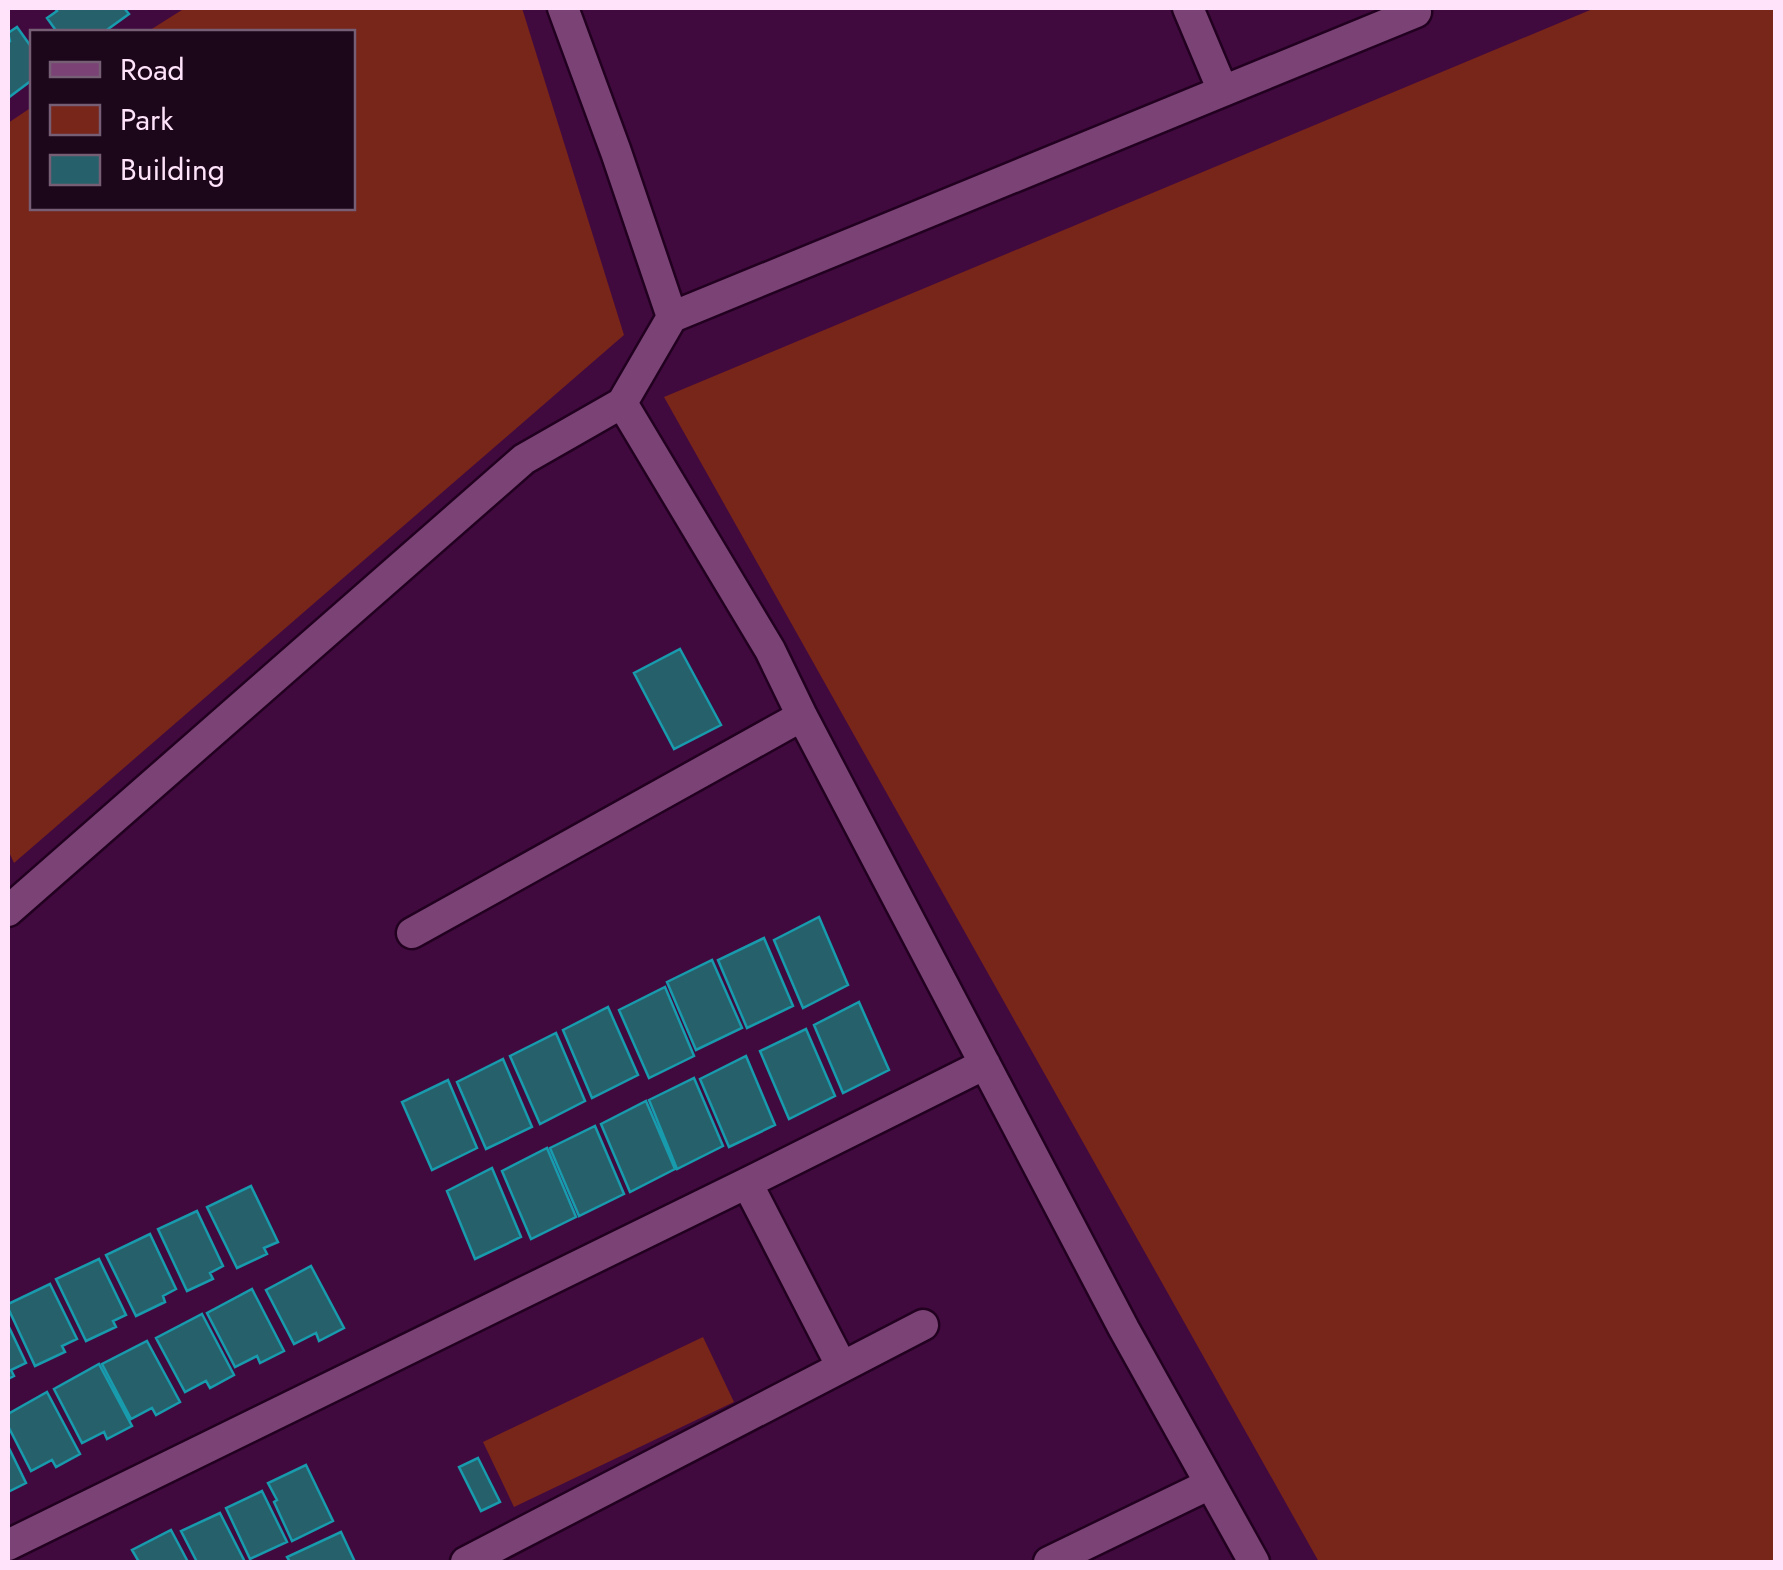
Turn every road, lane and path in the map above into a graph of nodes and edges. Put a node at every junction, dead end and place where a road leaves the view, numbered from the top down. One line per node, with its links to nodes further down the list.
1 (563, 8): 5 (street)
2 (1188, 8): 4 (street)
3 (1416, 12): 4 (street)
4 (1223, 92): 5 (street)
5 (672, 317): 6 (street)
6 (622, 404): 7 (street); 8 (street)
7 (802, 716): 9 (street); 10 (street)
8 (8, 911)
9 (412, 933)
10 (985, 1064): 11 (street); 14 (street)
11 (747, 1183): 13 (street); 15 (street)
12 (923, 1325): 13 (street)
13 (842, 1367): 16 (street)
14 (1210, 1484): 17 (street); 18 (street)
15 (8, 1545)
16 (466, 1562)
17 (1048, 1562)
18 (1254, 1562)

